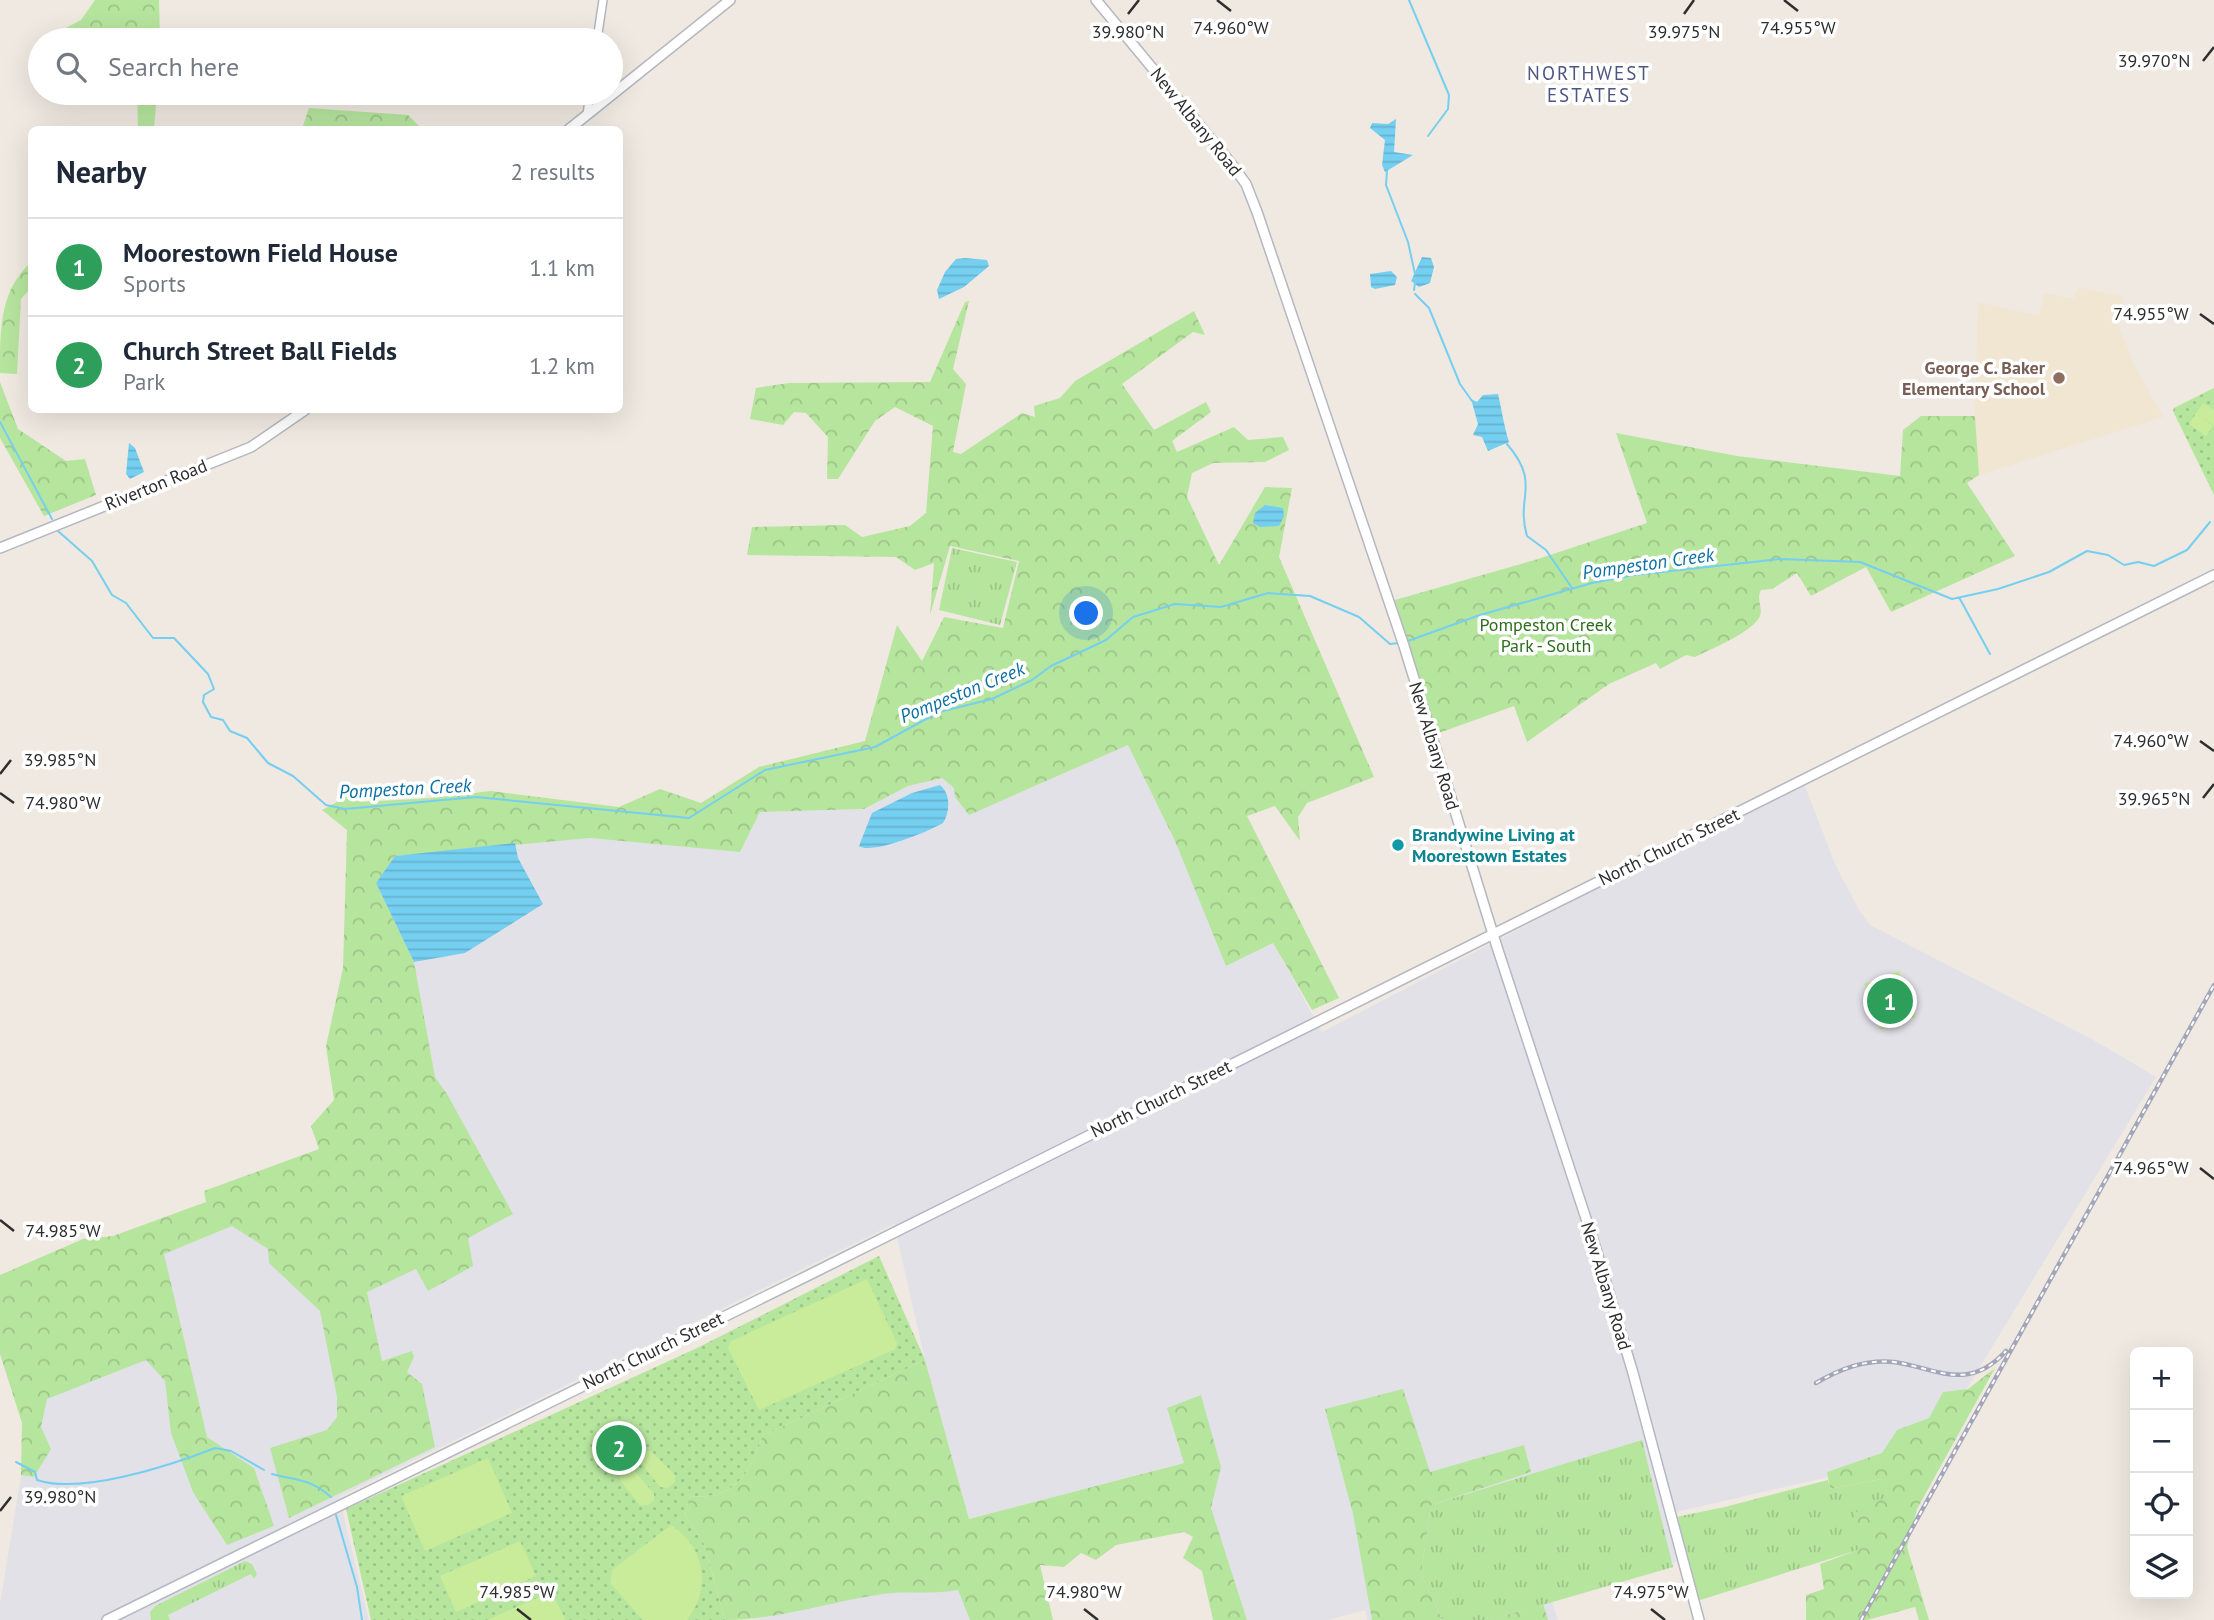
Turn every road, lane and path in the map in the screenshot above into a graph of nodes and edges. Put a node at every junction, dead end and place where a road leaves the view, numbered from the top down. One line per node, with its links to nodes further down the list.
1 (603, 0): 4 (street)
2 (730, 0): 5 (main road)
3 (1097, 0): 13 (main road, New Albany Road)
4 (599, 28)
5 (623, 86)
6 (588, 105): 8 (street)
7 (600, 105): 8 (main road)
8 (586, 116): 9 (main road)
9 (573, 126)
10 (302, 413): 11 (main road, Riverton Road)
11 (0, 548)
12 (2214, 575): 13 (main road, North Church Street)
13 (1493, 935): 14 (main road, North Church Street); 15 (main road, New Albany Road)
14 (107, 1620)
15 (1699, 1620)

